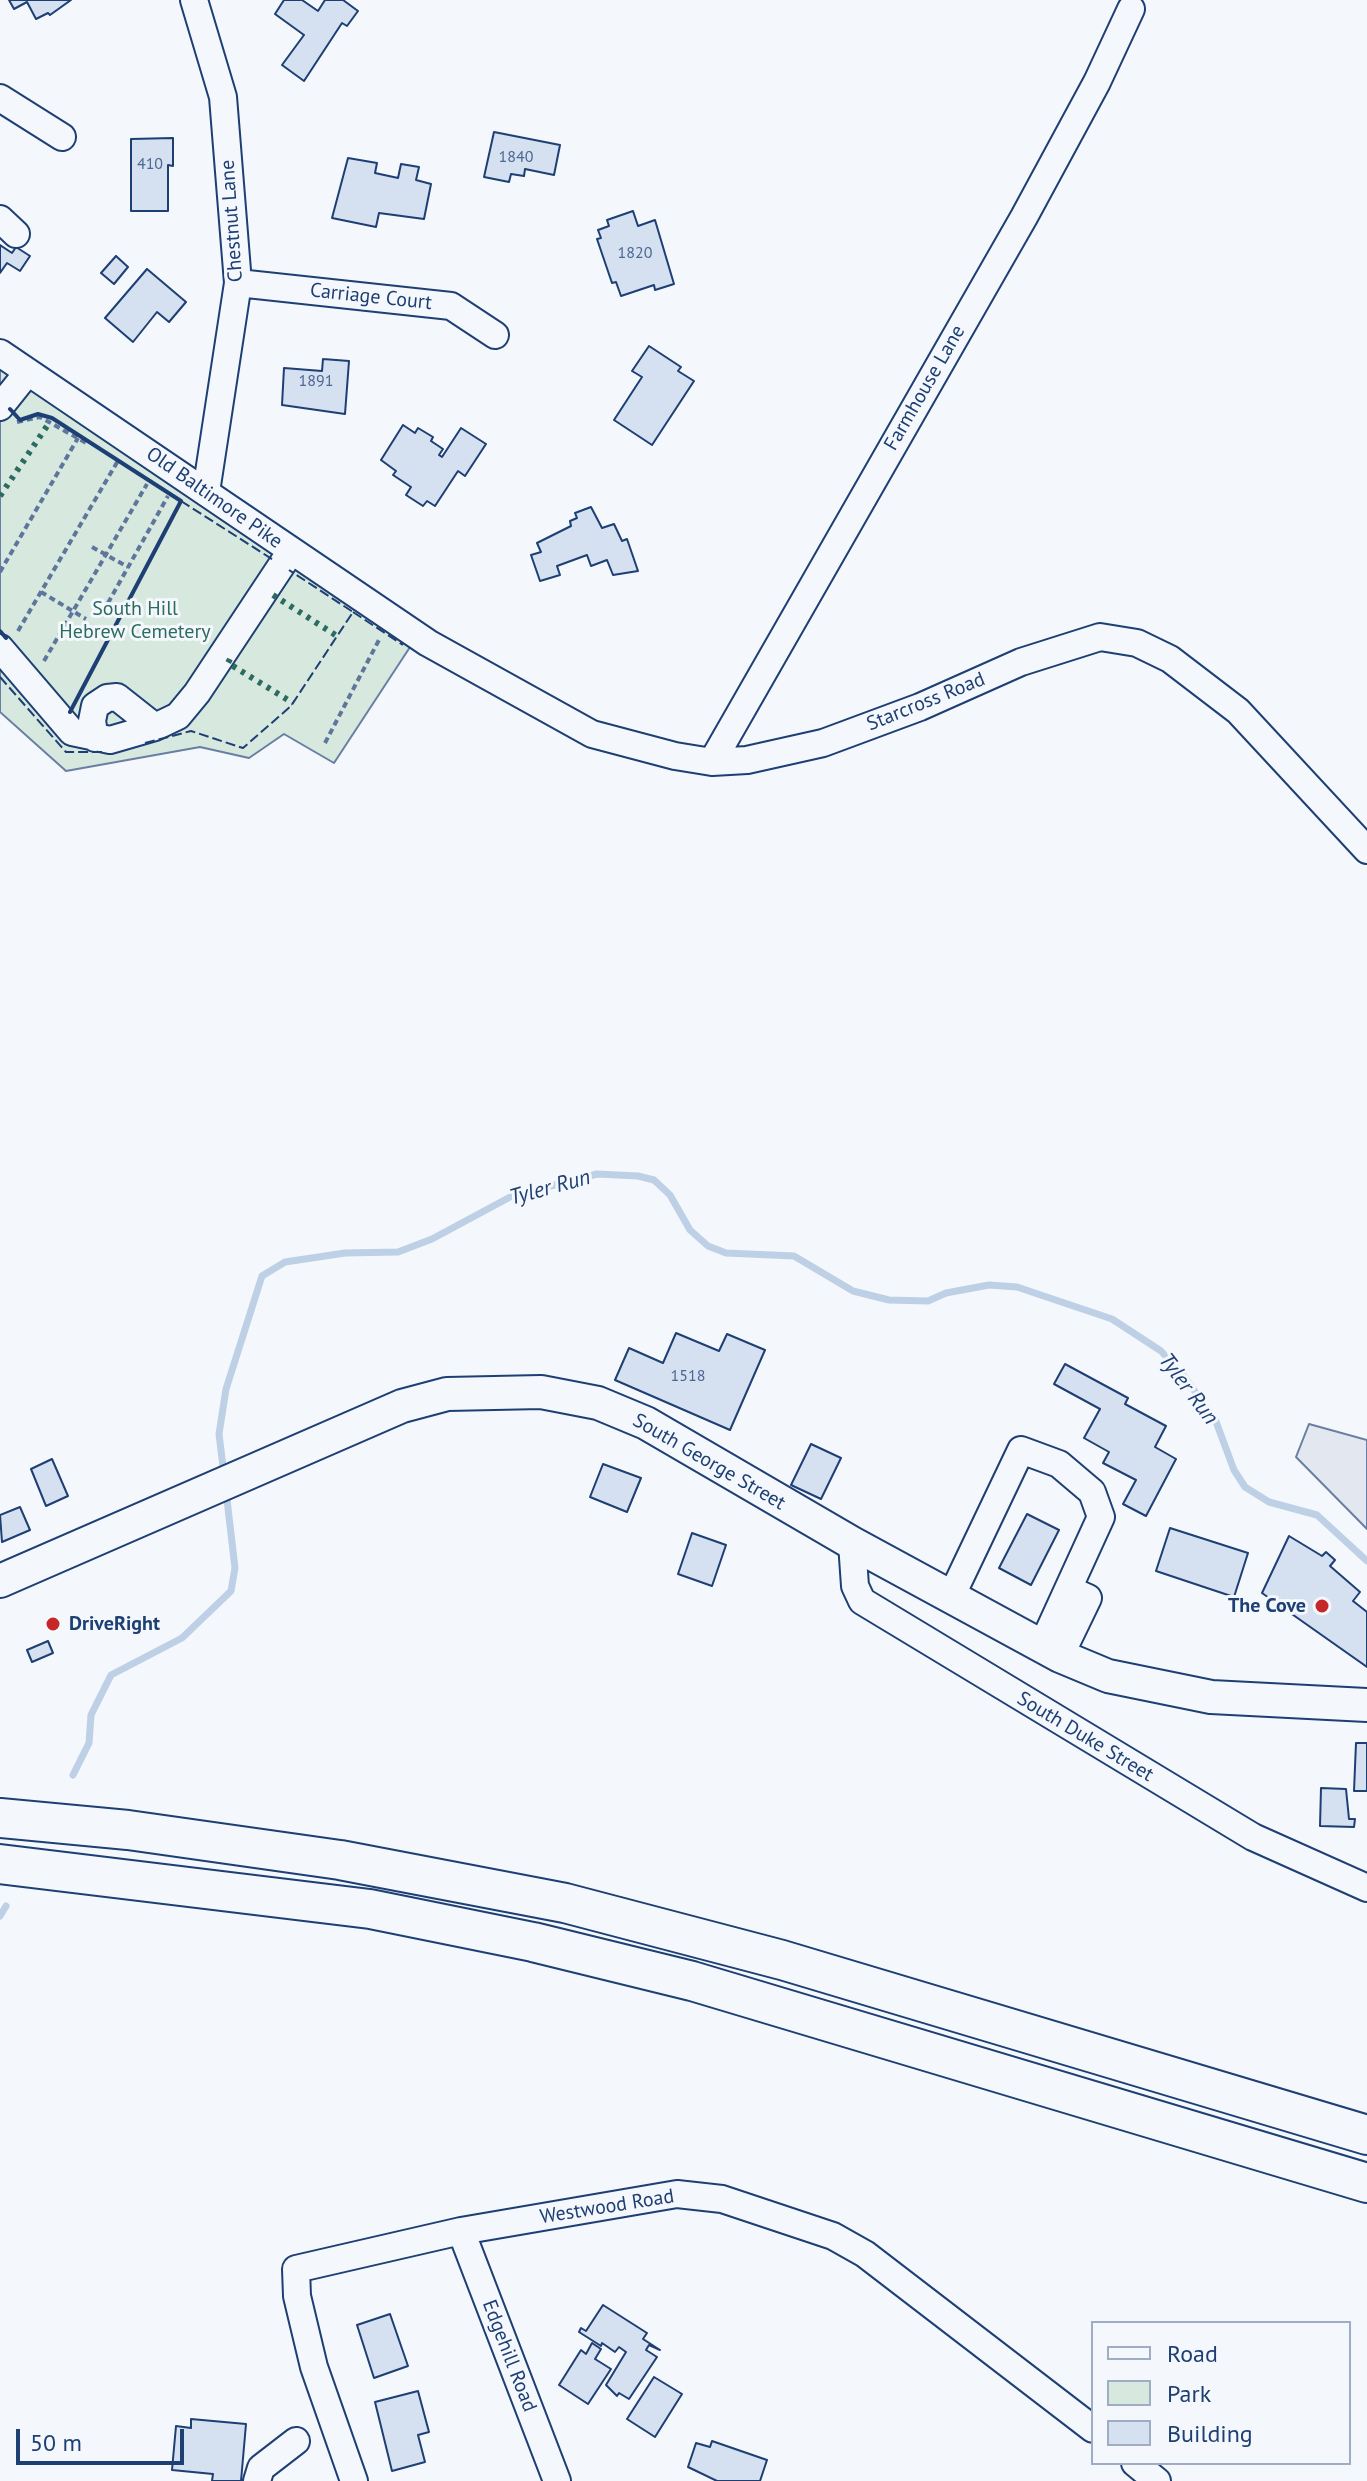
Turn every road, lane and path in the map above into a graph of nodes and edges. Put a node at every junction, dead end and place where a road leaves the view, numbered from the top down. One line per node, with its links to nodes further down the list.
1 (194, 0): 5 (street, Chestnut Lane)
2 (1131, 9): 35 (street, Farmhouse Lane)
3 (0, 98): 4 (street)
4 (62, 137)
5 (238, 283): 6 (street, Carriage Court); 16 (street, Chestnut Lane)
6 (495, 335)
7 (0, 353): 8 (street, Old Baltimore Pike)
8 (28, 372): 9 (street); 12 (street, Old Baltimore Pike)
9 (1, 407): 10 (path)
10 (78, 438): 11 (path); 23 (path)
11 (91, 446)
12 (123, 451): 13 (path); 16 (street, Old Baltimore Pike); 24 (path)
13 (127, 470)
14 (137, 477): 15 (path)
15 (147, 484): 17 (path); 21 (path)
16 (206, 492): 20 (street, Old Baltimore Pike)
17 (168, 496): 18 (path); 22 (path)
18 (177, 502)
19 (92, 547): 21 (path)
20 (291, 551): 27 (street, Old Baltimore Pike); 32 (street)
21 (106, 555): 22 (path); 26 (path)
22 (129, 568): 25 (path)
23 (0, 572)
24 (41, 592): 26 (path); 30 (path)
25 (108, 603)
26 (73, 612): 28 (path); 31 (path)
27 (390, 618): 29 (street, Old Baltimore Pike); 34 (path)
28 (86, 619)
29 (428, 643): 35 (street, Starcross Road)
30 (3, 650): 33 (street)
31 (40, 669)
32 (155, 727): 33 (street); 33 (street)
33 (95, 738)
34 (325, 743)
35 (712, 762): 36 (street, Starcross Road)
36 (1367, 850)
37 (852, 1543): 38 (main road, South George Street); 39 (main road, South George Street); 44 (street, South Duke Street)
38 (0, 1581)
39 (951, 1597): 40 (main road, South George Street); 40 (street)
40 (1051, 1651): 41 (main road, South George Street)
41 (1367, 1705)
42 (0, 1818): 45 (highway)
43 (0, 1864): 46 (highway)
44 (1367, 1888)
45 (1367, 2135)
46 (1367, 2183)
47 (461, 2231): 48 (street, Westwood Road); 52 (street, Westwood Road); 53 (street, Edgehill Road)
48 (1091, 2427)
49 (296, 2441): 51 (street)
50 (1137, 2465): 54 (street)
51 (257, 2481)
52 (354, 2481)
53 (557, 2481)
54 (1157, 2481)

